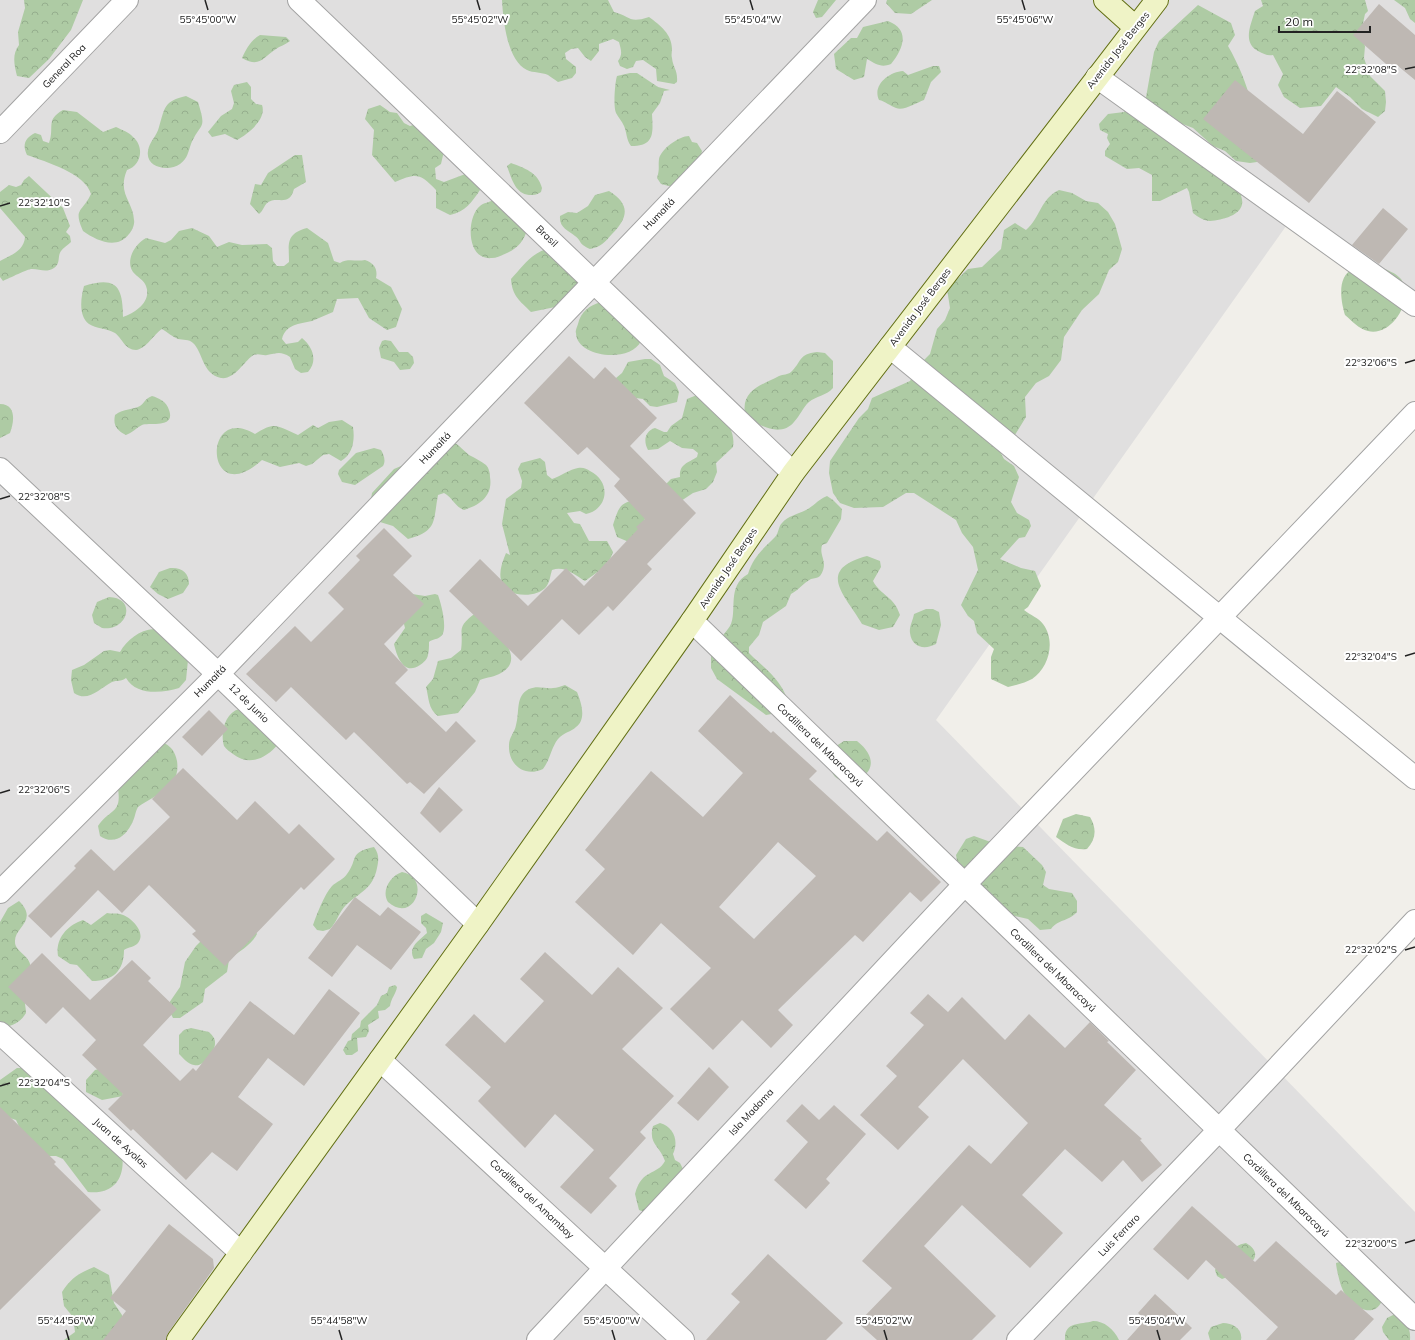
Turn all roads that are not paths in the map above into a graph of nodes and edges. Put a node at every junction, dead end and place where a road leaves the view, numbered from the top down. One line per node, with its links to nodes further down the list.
1 (128, 0): 8 (street, General Roa)
2 (300, 0): 9 (street, Brasil)
3 (865, 0): 9 (street, Humaitá)
4 (1106, 0): 6 (main road)
5 (1157, 0): 6 (main road, Avenida José Berges)
6 (1134, 27): 7 (main road, Avenida José Berges)
7 (1097, 77): 10 (street); 11 (main road, Avenida José Berges)
8 (0, 132)
9 (594, 282): 14 (street, Brasil); 17 (street, Humaitá)
10 (1415, 305)
11 (890, 347): 14 (main road, Avenida José Berges); 15 (street)
12 (1415, 413): 15 (street, Isla Madama)
13 (0, 469): 17 (street, 12 de Junio)
14 (793, 473): 16 (main road, Avenida José Berges)
15 (1219, 618): 18 (street); 19 (street, Isla Madama)
16 (692, 621): 19 (street, Cordillera del Mbaracayú); 22 (main road, Avenida José Berges)
17 (218, 674): 20 (street, Humaitá); 22 (street, 12 de Junio)
18 (1415, 778)
19 (965, 884): 25 (street, Cordillera del Mbaracayú); 27 (street, Isla Madama)
20 (0, 892)
21 (1415, 921): 25 (street, Luis Ferraro)
22 (478, 924): 24 (main road, Avenida José Berges)
23 (0, 1033): 26 (street, Juan de Ayolas)
24 (380, 1060): 26 (main road, Avenida José Berges); 27 (street, Cordillera del Amambay)
25 (1219, 1130): 28 (street, Cordillera del Mbaracayú); 32 (street, Luis Ferraro)
26 (241, 1253): 29 (main road, Avenida José Berges)
27 (606, 1267): 30 (street, Isla Madama); 31 (street, Cordillera del Amambay)
28 (1415, 1319)
29 (178, 1340)
30 (538, 1340)
31 (683, 1340)
32 (1018, 1340)

